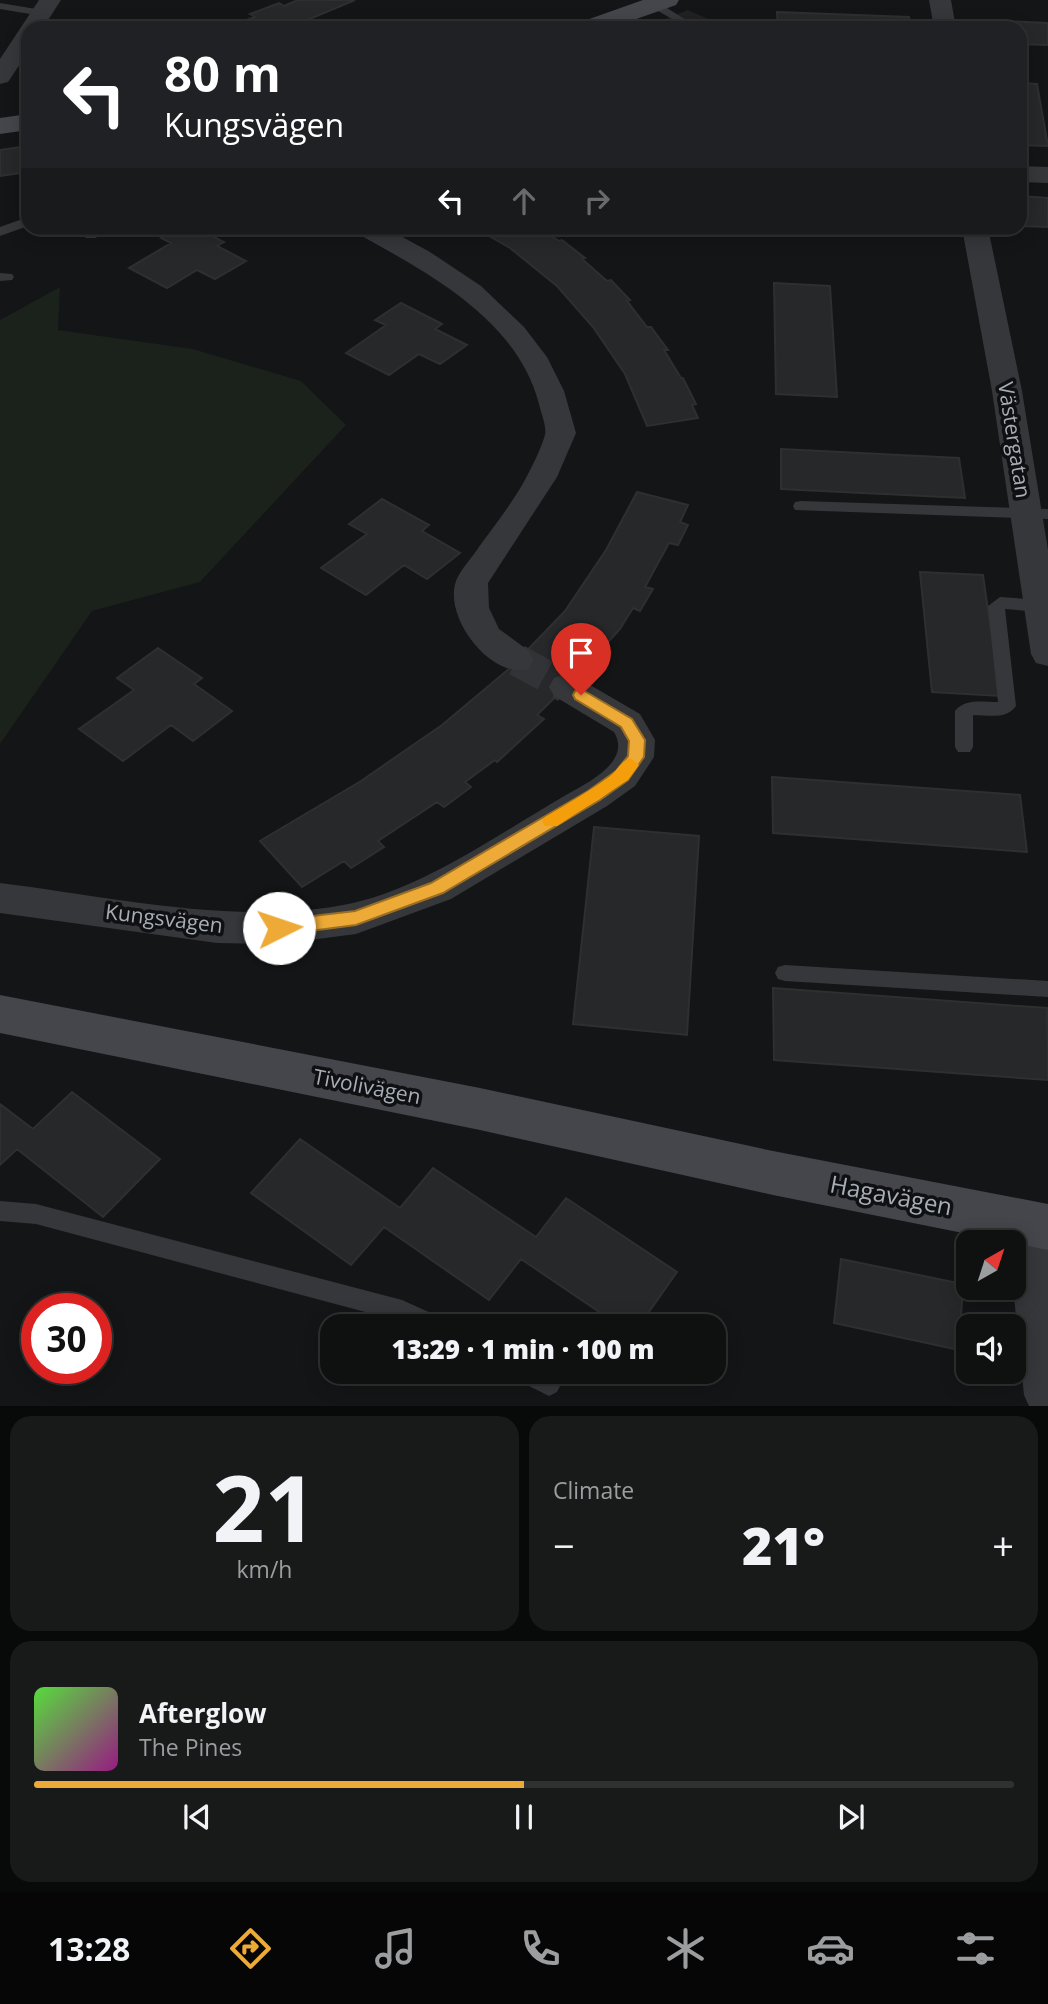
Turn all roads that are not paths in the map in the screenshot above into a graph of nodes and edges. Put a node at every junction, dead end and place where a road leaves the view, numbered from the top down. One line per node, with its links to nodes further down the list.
1 (940, 0): 7 (street)
2 (661, 3): 5 (street); 6 (lane)
3 (0, 6): 4 (lane)
4 (41, 14)
5 (608, 21)
6 (684, 21)
7 (944, 21)
8 (21, 45): 9 (street)
9 (1, 75)
10 (21, 123): 11 (street)
11 (0, 126)
12 (1027, 174): 13 (street)
13 (1048, 175)
14 (21, 224): 15 (lane)
15 (0, 232)
16 (380, 235): 22 (street)
17 (976, 235): 19 (street, Västergatan)
18 (801, 506): 19 (lane)
19 (1037, 514): 20 (street, Västergatan)
20 (1041, 606): 21 (street, Västergatan); 24 (lane)
21 (1048, 654)
22 (517, 660)
23 (566, 687): 25 (street, Kungsvägen)
24 (964, 747)
25 (0, 898)
26 (785, 972): 27 (lane)
27 (1048, 989)
28 (0, 1014): 29 (street, Tivolivägen)
29 (734, 1165): 31 (street, Hagavägen)
30 (0, 1210): 32 (lane)
31 (1039, 1225): 33 (street)
32 (408, 1314)
33 (1048, 1395)

